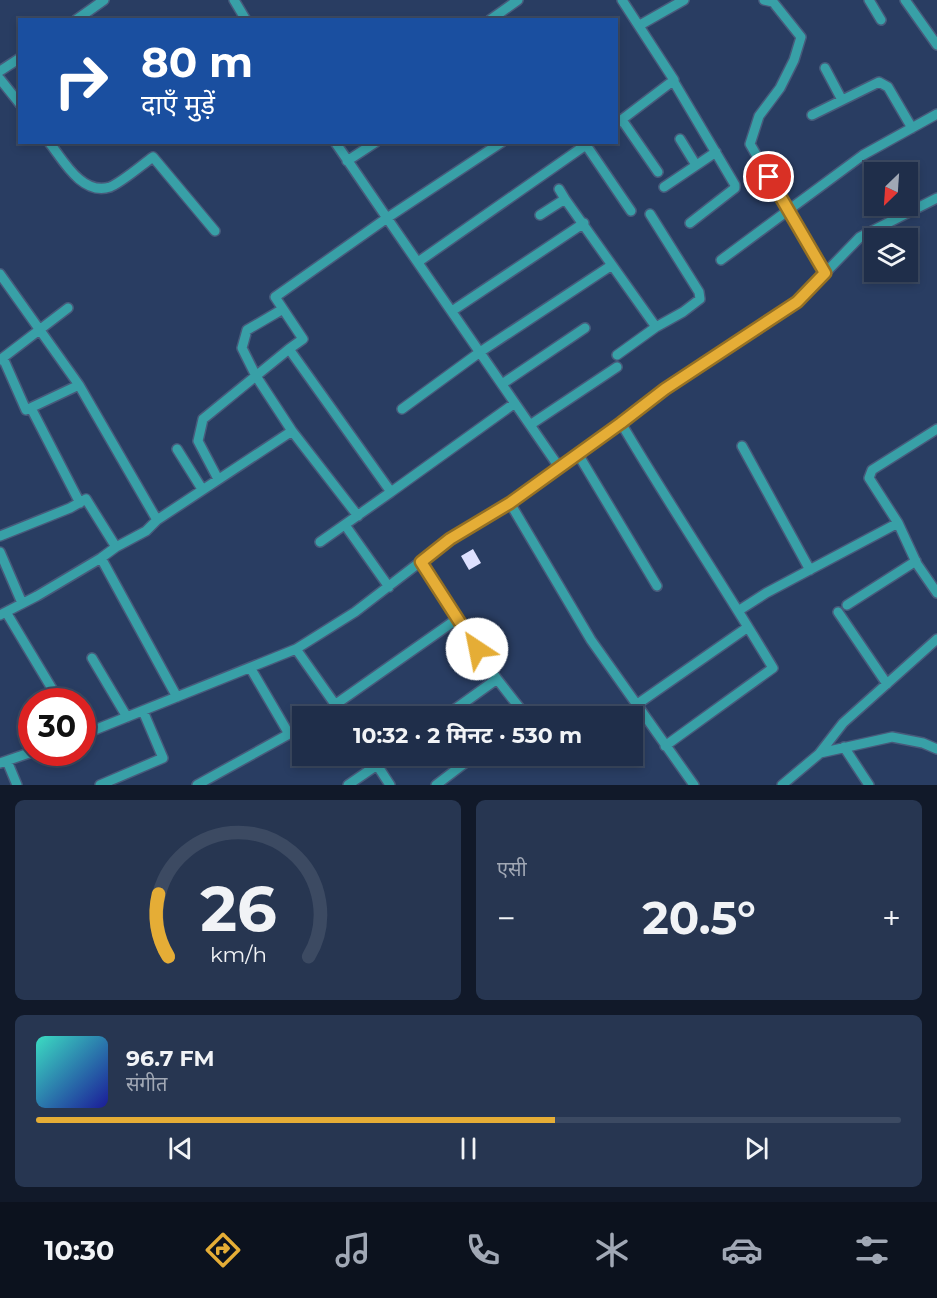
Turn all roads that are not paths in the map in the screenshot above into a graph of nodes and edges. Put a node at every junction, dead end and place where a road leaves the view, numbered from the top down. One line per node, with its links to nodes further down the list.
1 (104, 0): 9 (street)
2 (234, 0): 10 (street)
3 (518, 0): 11 (street)
4 (622, 0): 13 (street)
5 (684, 0): 13 (street)
6 (764, 0): 41 (street)
7 (869, 0): 12 (street)
8 (905, 0): 14 (street)
9 (79, 18)
10 (245, 18)
11 (493, 18)
12 (881, 20)
13 (639, 25): 19 (street)
14 (937, 45)
15 (18, 59): 17 (street)
16 (825, 68): 20 (street)
17 (0, 71)
18 (0, 79): 21 (street)
19 (674, 82): 24 (street); 32 (street)
20 (842, 100): 23 (street); 25 (street)
21 (18, 102)
22 (937, 114): 25 (street)
23 (812, 115)
24 (619, 122): 35 (street)
25 (912, 128): 41 (street)
26 (680, 139): 34 (street)
27 (51, 144): 47 (street)
28 (336, 144): 33 (street)
29 (373, 144): 33 (street)
30 (499, 144): 44 (street)
31 (588, 144): 40 (street); 49 (street)
32 (716, 152): 34 (street); 46 (street)
33 (347, 161): 44 (street)
34 (696, 165): 36 (street)
35 (658, 172)
36 (664, 187)
37 (559, 189): 39 (street)
38 (937, 198): 51 (street)
39 (566, 199): 43 (street); 45 (street)
40 (631, 210)
41 (789, 210): 48 (street); 51 (street)
42 (650, 214): 56 (street)
43 (540, 215)
44 (387, 218): 49 (street); 54 (street)
45 (584, 223): 50 (street); 55 (street)
46 (690, 223)
47 (215, 231)
48 (720, 260)
49 (418, 262): 55 (street)
50 (612, 266): 56 (street); 60 (street)
51 (825, 273): 70 (street)
52 (0, 274): 58 (street)
53 (68, 308): 58 (street)
54 (283, 309): 59 (street); 64 (street)
55 (452, 311): 60 (street)
56 (656, 327): 61 (street)
57 (585, 328): 65 (street)
58 (41, 331): 62 (street); 66 (street)
59 (289, 349): 64 (street); 80 (street)
60 (480, 352): 65 (street); 69 (street)
61 (617, 355)
62 (1, 359): 68 (street)
63 (617, 367): 71 (street)
64 (256, 376): 73 (street); 78 (street)
65 (502, 384): 67 (street)
66 (79, 385): 68 (street); 84 (street)
67 (515, 404): 71 (street); 80 (street)
68 (30, 408): 81 (street)
69 (402, 409)
70 (621, 423): 76 (street); 100 (street)
71 (530, 425): 77 (street)
72 (937, 429): 85 (street)
73 (292, 431): 78 (street); 83 (street)
74 (742, 446): 94 (street)
75 (177, 449): 79 (street)
76 (578, 454): 77 (street); 95 (street)
77 (559, 467): 82 (street)
78 (218, 479): 79 (street)
79 (202, 489): 84 (street)
80 (391, 492): 83 (street)
81 (80, 503): 87 (street); 89 (street)
82 (510, 503): 93 (street); 114 (street)
83 (358, 516): 86 (street)
84 (158, 520): 89 (street)
85 (898, 523): 92 (street); 94 (street)
86 (345, 525): 88 (street); 96 (street)
87 (0, 536)
88 (320, 542)
89 (116, 546): 91 (street)
90 (0, 552): 98 (street)
91 (101, 558): 98 (street); 112 (street)
92 (916, 561): 97 (street); 99 (street)
93 (421, 562): 96 (street); 103 (street)
94 (810, 570): 100 (street)
95 (657, 585)
96 (389, 587): 106 (street)
97 (937, 593)
98 (22, 603): 102 (street)
99 (847, 605)
100 (738, 611): 104 (street)
101 (838, 612): 110 (street)
102 (3, 614): 111 (street)
103 (457, 619): 109 (street); 113 (street)
104 (748, 627): 114 (street); 120 (street)
105 (937, 639): 110 (street)
106 (296, 649): 108 (street); 113 (street)
107 (92, 658): 118 (street)
108 (251, 669): 112 (street); 130 (street)
109 (497, 679): 115 (street); 116 (street)
110 (887, 684): 123 (street)
111 (51, 688)
112 (177, 697): 117 (street)
113 (336, 704)
114 (636, 705): 120 (street)
115 (459, 706)
116 (518, 706)
117 (143, 711): 118 (street); 129 (street)
118 (127, 717): 119 (street)
119 (96, 729)
120 (665, 746): 134 (street)
121 (844, 747): 122 (street); 123 (street); 136 (street)
122 (937, 748)
123 (819, 753): 135 (street)
124 (4, 762): 128 (street)
125 (376, 766): 131 (street)
126 (378, 766): 132 (street)
127 (461, 766): 133 (street)
128 (17, 785)
129 (100, 785)
130 (197, 785)
131 (348, 785)
132 (390, 785)
133 (436, 785)
134 (694, 785)
135 (782, 785)
136 (869, 785)

